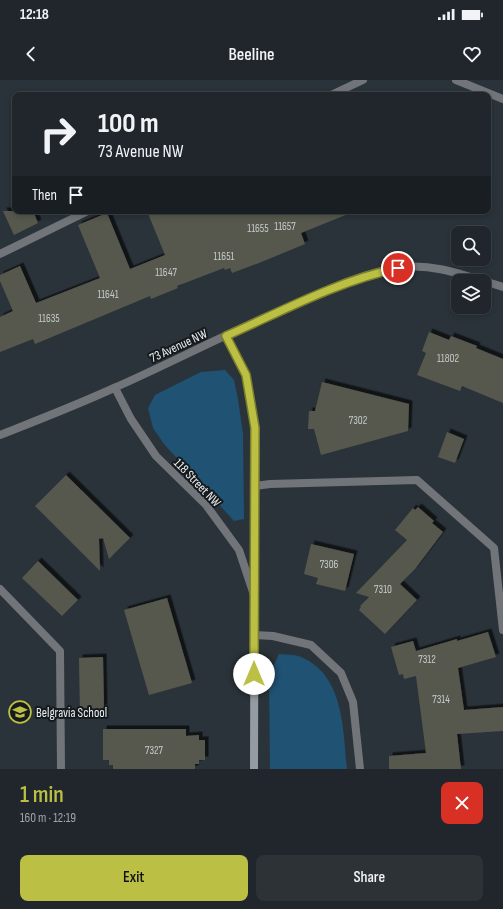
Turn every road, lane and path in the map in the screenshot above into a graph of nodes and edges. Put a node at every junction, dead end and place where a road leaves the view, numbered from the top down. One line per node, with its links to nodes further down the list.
1 (362, 80): 3 (street)
2 (456, 80): 4 (street)
3 (337, 92)
4 (486, 92)
5 (491, 94): 6 (street)
6 (503, 99)
7 (82, 214): 8 (street)
8 (0, 254)
9 (460, 274): 12 (street, 73 Avenue NW)
10 (491, 283): 11 (street, 73 Avenue NW)
11 (503, 287)
12 (226, 336): 13 (street, 73 Avenue NW); 15 (street, 118 Street NW)
13 (115, 388): 14 (street, 73 Avenue NW); 17 (street, 118 Street NW)
14 (0, 435)
15 (255, 486): 17 (street, 118 Street NW); 18 (street)
16 (0, 589): 20 (street)
17 (254, 598): 19 (street, 118 Street NW)
18 (503, 630)
19 (254, 635): 21 (street, 118 Street NW); 22 (street)
20 (61, 769)
21 (254, 769)
22 (360, 769)

